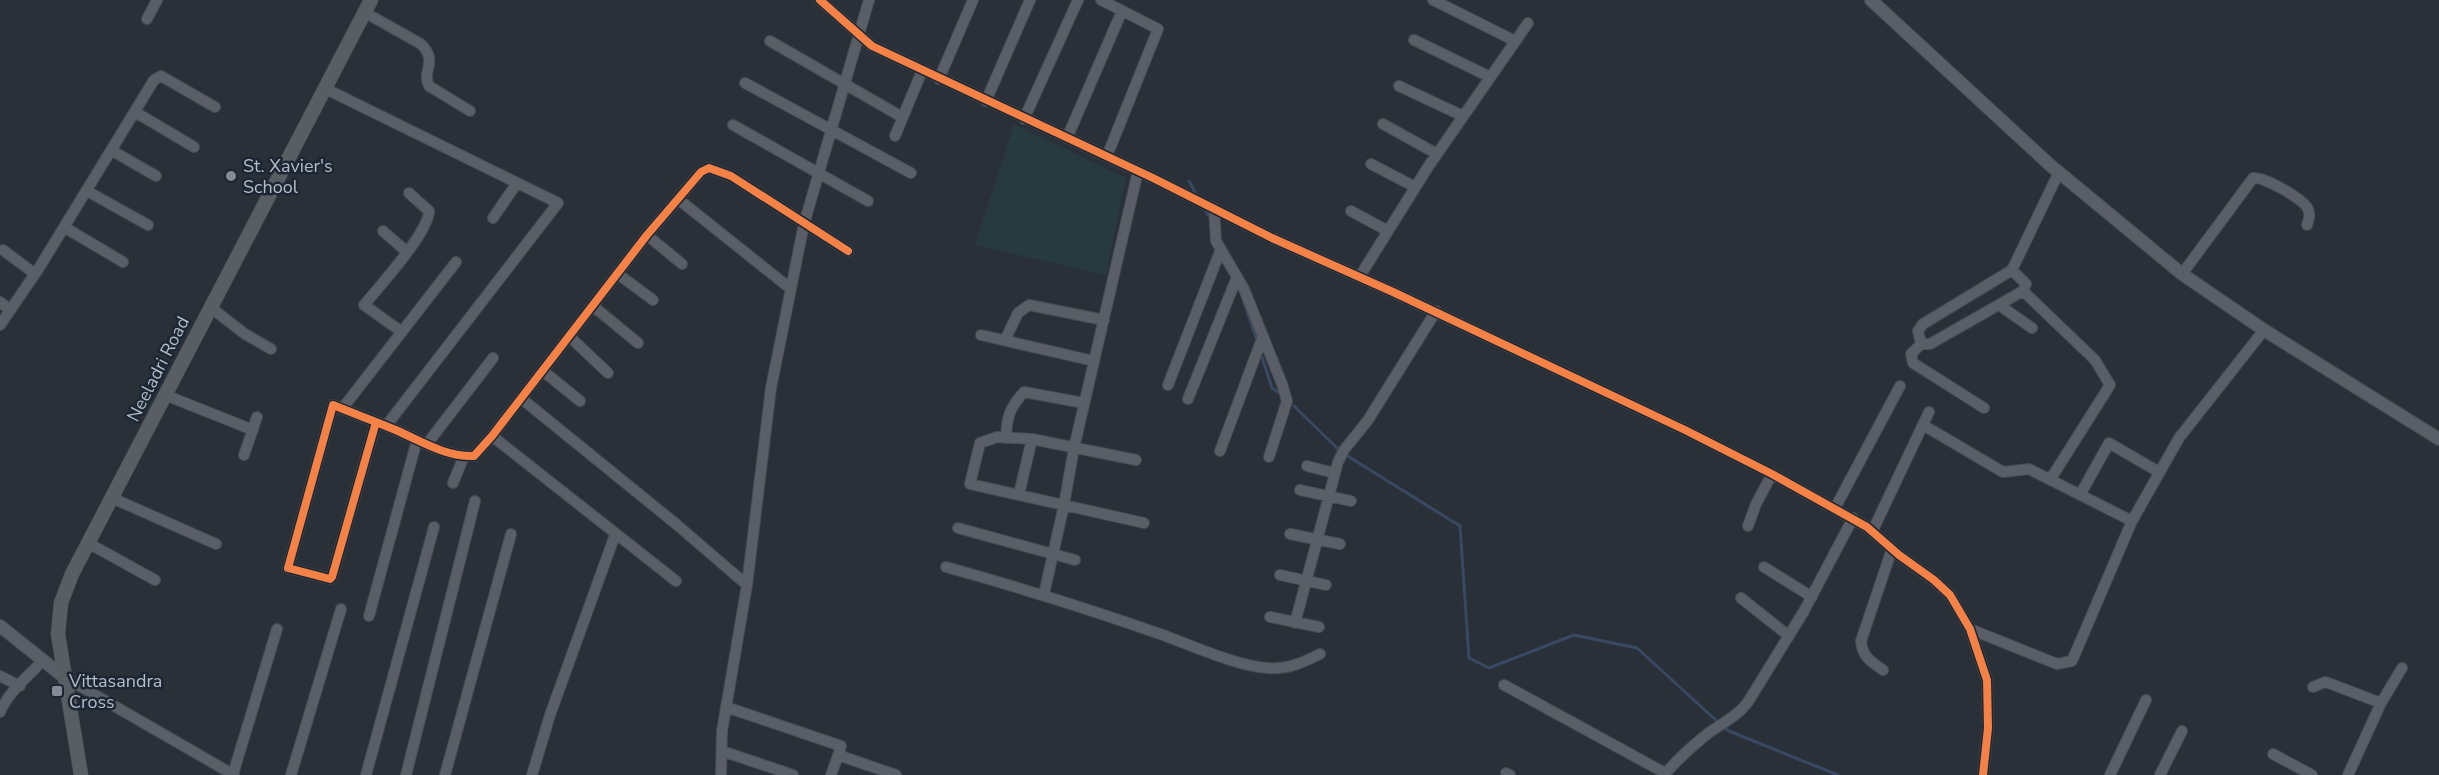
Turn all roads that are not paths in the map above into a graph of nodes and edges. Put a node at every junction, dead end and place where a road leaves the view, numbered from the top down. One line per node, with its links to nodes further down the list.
1 (157, 0): 12 (street)
2 (820, 0): 14 (street)
3 (869, 0): 14 (street)
4 (974, 0): 20 (street)
5 (1030, 0): 25 (street)
6 (1078, 0): 31 (street)
7 (1101, 0): 11 (street)
8 (1433, 0): 17 (street)
9 (1871, 0): 44 (street)
10 (368, 6): 24 (main road, Neeladri Road); 27 (street)
11 (1122, 11): 36 (street); 40 (street)
12 (147, 19)
13 (1528, 23): 17 (street)
14 (860, 34): 18 (street); 22 (street)
15 (1414, 40): 19 (street)
16 (770, 41): 22 (street)
17 (1515, 41): 19 (street)
18 (922, 70): 20 (street); 30 (street)
19 (1490, 77): 29 (street)
20 (939, 79): 25 (street)
21 (746, 83): 34 (street)
22 (845, 85): 30 (street); 34 (street)
23 (1399, 86): 29 (street)
24 (324, 88): 47 (street); 82 (main road, Neeladri Road)
25 (986, 101): 31 (street)
26 (215, 107): 28 (street)
27 (470, 111)
28 (135, 112): 37 (street); 38 (street)
29 (1463, 116): 39 (street)
30 (902, 117): 35 (street)
31 (1024, 119): 36 (street)
32 (1383, 124): 39 (street)
33 (733, 125): 45 (street)
34 (832, 131): 43 (street); 45 (street)
35 (895, 136)
36 (1067, 138): 40 (street)
37 (194, 147)
38 (111, 150): 46 (street); 49 (street)
39 (1437, 154): 48 (street)
40 (1107, 156): 42 (street)
41 (1371, 164): 48 (street)
42 (1138, 171): 53 (street); 85 (street)
43 (911, 172)
44 (2059, 172): 70 (street); 73 (street)
45 (818, 173): 52 (street); 57 (street)
46 (156, 176)
47 (518, 183): 55 (street); 112 (street)
48 (1415, 187): 61 (street)
49 (87, 190): 56 (street); 59 (street)
50 (409, 193): 66 (street)
51 (678, 199): 57 (street); 62 (street); 76 (street)
52 (868, 201)
53 (1214, 208): 65 (street); 74 (street)
54 (1351, 211): 61 (street)
55 (493, 218)
56 (148, 225)
57 (804, 225): 64 (street); 76 (street)
58 (2307, 225): 73 (street)
59 (64, 227): 67 (street); 71 (street)
60 (383, 231): 66 (street)
61 (1388, 231): 74 (street)
62 (647, 235): 69 (street); 72 (street)
63 (3, 250): 71 (street)
64 (848, 251)
65 (1222, 251): 75 (street); 101 (street)
66 (407, 252): 89 (street)
67 (123, 262)
68 (456, 262): 89 (street)
69 (682, 264)
70 (2012, 270): 77 (street); 95 (street)
71 (35, 274): 83 (street)
72 (618, 274): 78 (street); 81 (street)
73 (2182, 274): 88 (street)
74 (1360, 276): 84 (street)
75 (1236, 279): 91 (street); 105 (street)
76 (791, 289): 164 (street)
77 (2023, 291): 80 (street); 130 (street)
78 (653, 300)
79 (0, 302): 83 (street)
80 (1999, 304): 87 (street); 95 (street)
81 (593, 306): 92 (street); 94 (street)
82 (210, 307): 96 (street); 103 (main road, Neeladri Road)
83 (10, 310): 86 (street)
84 (1436, 311): 128 (street); 129 (street)
85 (1104, 320): 93 (street); 98 (street)
86 (0, 325)
87 (2032, 328)
88 (2264, 330): 118 (street); 127 (street)
89 (402, 332): 109 (street)
90 (981, 335): 93 (street)
91 (1263, 336): 121 (street); 124 (street)
92 (570, 337): 99 (street); 100 (street)
93 (1005, 340): 98 (street)
94 (638, 343)
95 (1921, 344): 108 (street)
96 (270, 349)
97 (493, 358): 119 (street)
98 (1094, 361): 107 (street)
99 (543, 371): 104 (street); 106 (street)
100 (608, 374)
101 (1167, 385)
102 (1899, 386): 140 (street)
103 (165, 395): 114 (street); 136 (main road, Neeladri Road)
104 (522, 399): 115 (street); 164 (street)
105 (1188, 399)
106 (580, 401)
107 (1084, 403): 116 (street); 120 (street)
108 (1984, 408)
109 (342, 409): 112 (street); 112 (street)
110 (1929, 412): 113 (street)
111 (257, 417): 114 (street)
112 (381, 424): 119 (street)
113 (1923, 425): 130 (street); 147 (street)
114 (253, 430): 122 (street)
115 (492, 436): 123 (street); 150 (street)
116 (1006, 438): 117 (street); 133 (street)
117 (1032, 439): 120 (street); 133 (street)
118 (2439, 439)
119 (422, 442): 123 (street); 170 (street)
120 (1074, 448): 125 (street); 139 (street)
121 (1220, 451)
122 (244, 455)
123 (464, 456): 131 (street)
124 (1269, 457)
125 (1136, 460)
126 (1307, 466): 128 (street)
127 (2159, 472): 134 (street); 142 (street)
128 (1334, 473): 135 (street)
129 (1773, 474): 140 (street); 144 (street)
130 (2050, 480): 134 (street)
131 (453, 483)
132 (1300, 490): 135 (street)
133 (1019, 494): 139 (street)
134 (2080, 495): 142 (street)
135 (1327, 497): 138 (street); 151 (street)
136 (112, 498): 152 (main road, Neeladri Road); 153 (street)
137 (475, 501): 201 (street)
138 (1351, 501)
139 (1064, 505): 143 (street); 156 (street)
140 (1835, 508): 141 (street)
141 (1853, 518): 147 (street); 167 (street)
142 (2132, 521): 176 (street)
143 (1144, 523)
144 (1748, 526)
145 (434, 527): 200 (street)
146 (958, 528): 156 (street)
147 (1872, 532): 155 (street)
148 (511, 534): 202 (street)
149 (1290, 534): 151 (street)
150 (615, 535): 162 (street); 203 (street)
151 (1315, 540): 154 (street); 163 (street)
152 (88, 543): 161 (street); 183 (main road, Neeladri Road)
153 (216, 544)
154 (1340, 544)
155 (1892, 549): 176 (street); 181 (street)
156 (1054, 554): 157 (street); 166 (street)
157 (1075, 560)
158 (946, 567): 166 (street)
159 (1764, 567): 167 (street)
160 (1280, 575): 163 (street)
161 (155, 580)
162 (676, 581)
163 (1304, 581): 165 (street); 172 (street)
164 (747, 585): 189 (street)
165 (1326, 585)
166 (1044, 594): 178 (street)
167 (1812, 597): 177 (street)
168 (1741, 598): 177 (street)
169 (341, 609): 199 (street)
170 (369, 616)
171 (1270, 617): 172 (street)
172 (1294, 622): 174 (street)
173 (0, 626): 179 (street)
174 (1319, 627)
175 (277, 629): 198 (street)
176 (1970, 629): 208 (street)
177 (1789, 636): 196 (street)
178 (1320, 654)
179 (43, 660): 183 (street); 185 (street)
180 (2402, 668): 188 (street)
181 (1883, 670)
182 (0, 676): 185 (street)
183 (64, 677): 195 (street); 197 (main road, Neeladri Road)
184 (1503, 685): 196 (street)
185 (20, 686): 190 (street)
186 (2313, 687): 188 (street)
187 (2146, 700): 209 (street)
188 (2381, 704): 212 (street)
189 (726, 707): 192 (street); 193 (street)
190 (0, 712)
191 (2182, 731): 210 (street)
192 (841, 747): 206 (street); 207 (street)
193 (722, 751): 204 (street); 205 (street)
194 (2273, 754): 211 (street)
195 (217, 770): 198 (street)
196 (1665, 774)
197 (81, 775)
198 (234, 775)
199 (291, 775)
200 (366, 775)
201 (406, 775)
202 (445, 775)
203 (532, 775)
204 (721, 775)
205 (793, 775)
206 (831, 775)
207 (896, 775)
208 (1983, 775)
209 (2110, 775)
210 (2160, 775)
211 (2312, 775)
212 (2348, 775)

